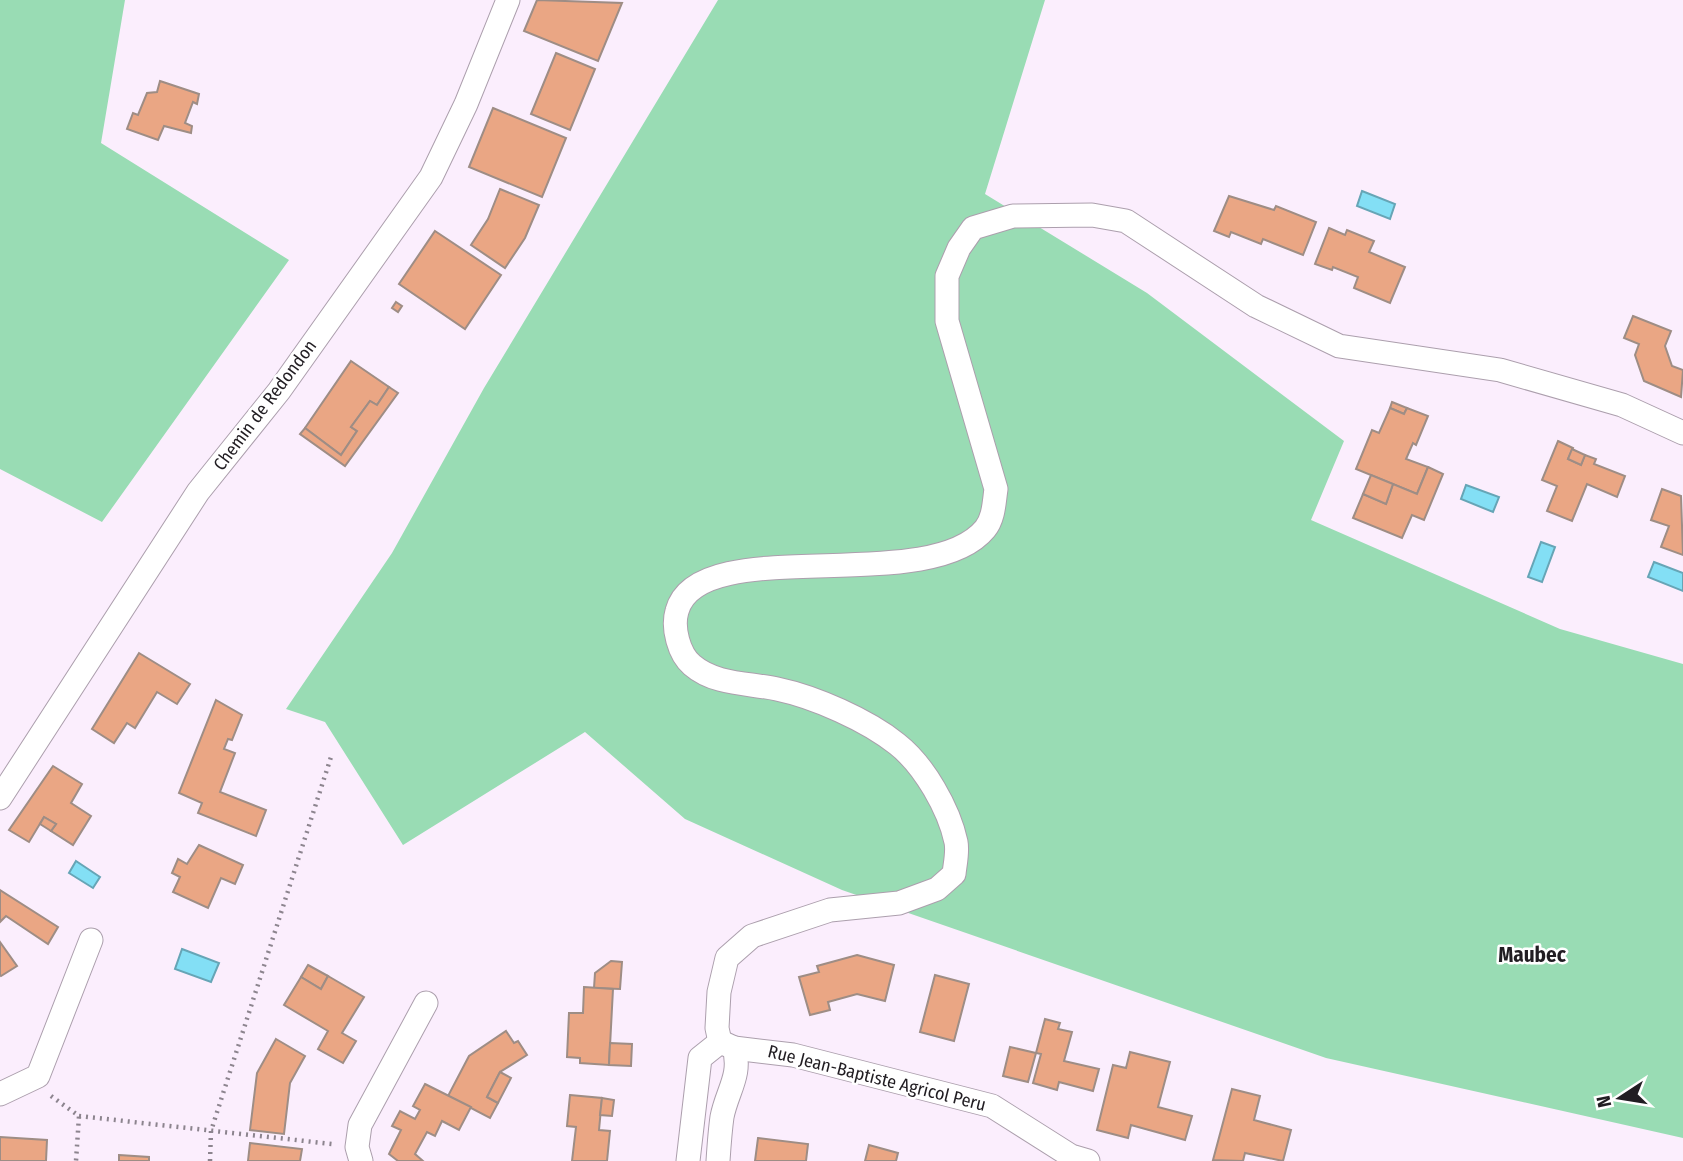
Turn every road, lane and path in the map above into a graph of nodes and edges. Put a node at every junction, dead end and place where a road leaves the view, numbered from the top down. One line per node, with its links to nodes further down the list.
1 (508, 0): 4 (street, Chemin de Redondon)
2 (1683, 433): 7 (street)
3 (331, 757): 11 (path)
4 (0, 798)
5 (91, 940): 8 (street)
6 (426, 1003): 12 (street)
7 (727, 1045): 15 (street); 16 (street); 17 (street, Rue Jean-Baptiste Agricol Peru)
8 (29, 1082): 9 (street); 10 (path)
9 (0, 1094)
10 (79, 1116): 11 (path); 13 (path)
11 (211, 1131): 12 (path); 14 (path)
12 (359, 1154)
13 (76, 1161)
14 (210, 1161)
15 (688, 1161)
16 (718, 1161)
17 (1088, 1161)

